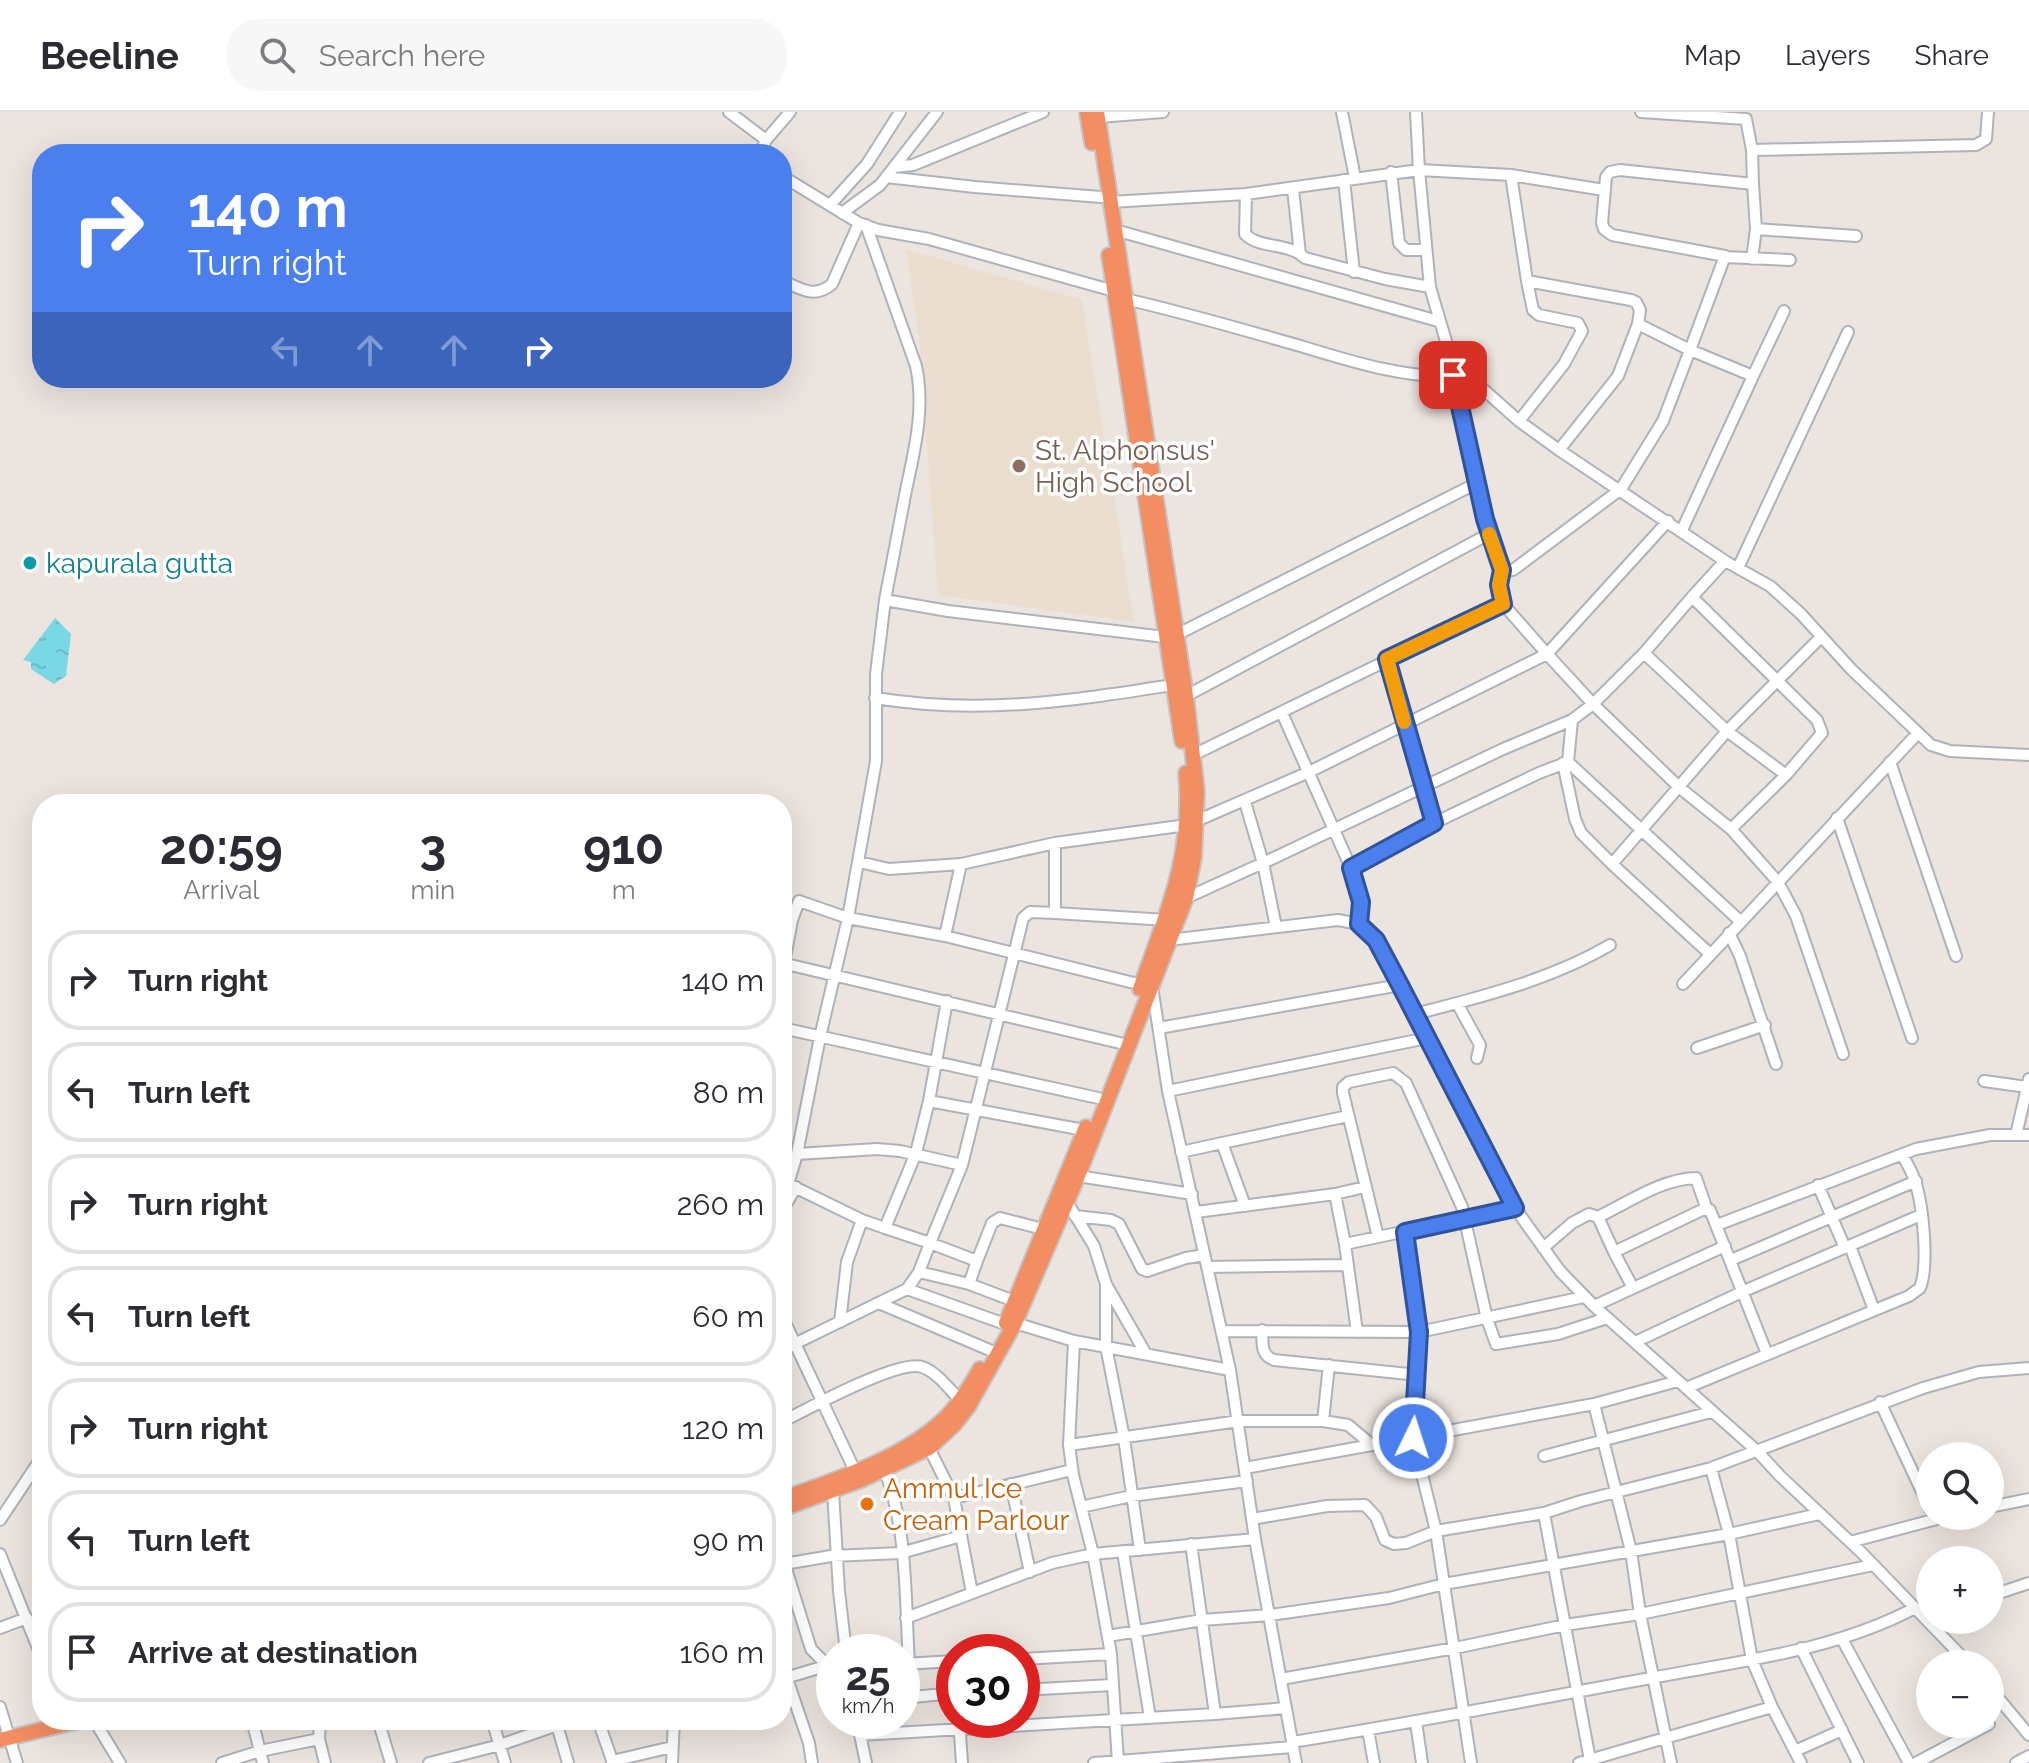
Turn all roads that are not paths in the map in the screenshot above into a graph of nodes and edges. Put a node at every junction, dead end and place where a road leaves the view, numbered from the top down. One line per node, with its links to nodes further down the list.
1 (729, 112): 13 (street)
2 (790, 112): 13 (street)
3 (900, 112): 28 (street)
4 (937, 112): 16 (street)
5 (1043, 112): 16 (street)
6 (1163, 112): 11 (street)
7 (1342, 112): 21 (street)
8 (1416, 112): 17 (street)
9 (1641, 112): 12 (street)
10 (1988, 112): 15 (street)
11 (1094, 114): 27 (highway)
12 (1746, 116): 15 (street)
13 (766, 140): 14 (street)
14 (764, 144)
15 (1752, 150): 23 (street)
16 (894, 167): 20 (street)
17 (1419, 170): 18 (street); 19 (street); 34 (street)
18 (1391, 172): 21 (street); 34 (street)
19 (1511, 175): 25 (street); 40 (street)
20 (886, 177): 27 (street); 29 (street)
21 (1350, 179): 24 (street); 39 (street)
22 (792, 182): 28 (street)
23 (1753, 184): 25 (street); 31 (street)
24 (1293, 189): 26 (street); 35 (street)
25 (1604, 190): 36 (street)
26 (1246, 194): 27 (street); 35 (street)
27 (1106, 199): 32 (highway); 43 (highway)
28 (830, 205): 29 (street)
29 (842, 213): 30 (street)
30 (862, 224): 41 (street); 43 (street); 63 (street)
31 (1756, 229): 33 (street); 37 (street)
32 (1115, 230): 43 (highway); 45 (street)
33 (1856, 236)
34 (1426, 250): 42 (street)
35 (1300, 254): 39 (street)
36 (1725, 257): 37 (street); 48 (street)
37 (1752, 259): 38 (street)
38 (1790, 260)
39 (1354, 272): 42 (street)
40 (1527, 281): 46 (street); 52 (street)
41 (792, 285)
42 (1430, 287): 45 (street)
43 (1120, 295): 50 (street); 65 (highway)
44 (1784, 311): 51 (street)
45 (1438, 321): 49 (street)
46 (1638, 324): 48 (street); 53 (street)
47 (1848, 332): 60 (street)
48 (1690, 350): 51 (street); 55 (street)
49 (1465, 373): 50 (street); 52 (street)
50 (1453, 375): 54 (street)
51 (1753, 376): 57 (street)
52 (1519, 421): 53 (street)
53 (1559, 450): 55 (street)
54 (1479, 482): 58 (street); 65 (street)
55 (1621, 489): 56 (street); 61 (street)
56 (1668, 521): 57 (street); 68 (street)
57 (1682, 530): 59 (street)
58 (1489, 534): 61 (street); 72 (street)
59 (1725, 561): 60 (street); 62 (street)
60 (1738, 568): 66 (street)
61 (1502, 570): 64 (street)
62 (1692, 597): 67 (street); 70 (street)
63 (885, 600): 65 (street); 73 (street)
64 (1503, 604): 68 (street); 69 (street)
65 (1170, 636): 71 (highway); 72 (highway)
66 (1821, 637): 70 (street); 79 (street)
67 (1644, 653): 74 (street); 78 (street)
68 (1547, 654): 74 (street); 77 (street)
69 (1387, 659): 75 (street); 77 (street)
70 (1777, 680): 78 (street); 85 (street)
71 (1173, 685): 73 (street); 90 (highway)
72 (1186, 696): 80 (highway)
73 (875, 698): 96 (street)
74 (1593, 704): 76 (street); 87 (street)
75 (1282, 713): 80 (street); 84 (street)
76 (1572, 720): 83 (street); 86 (street)
77 (1405, 725): 84 (street); 86 (street)
78 (1727, 731): 85 (street); 87 (street)
79 (1918, 733): 81 (street); 82 (street)
80 (1193, 755): 90 (highway)
81 (2029, 755)
82 (1890, 762): 89 (street); 116 (street)
83 (1566, 763): 91 (street); 94 (street); 99 (street)
84 (1309, 772): 88 (street); 93 (street)
85 (1786, 775): 92 (street)
86 (1424, 786): 91 (street); 93 (street)
87 (1680, 788): 92 (street); 94 (street)
88 (1245, 802): 90 (street); 97 (street)
89 (1837, 818): 101 (street); 131 (street)
90 (1192, 823): 95 (street); 102 (highway); 106 (highway)
91 (1434, 823): 100 (street)
92 (1731, 829): 101 (street)
93 (1333, 830): 97 (street); 100 (street)
94 (1642, 830): 99 (street); 107 (street)
95 (1055, 843): 98 (street); 103 (street)
96 (859, 862): 98 (street); 104 (street)
97 (1263, 863): 102 (street); 109 (street)
98 (961, 864): 111 (street)
99 (1612, 864): 115 (street)
100 (1351, 868): 108 (street)
101 (1778, 882): 107 (street); 134 (street)
102 (1186, 898): 112 (highway)
103 (1055, 913): 106 (street); 114 (street)
104 (848, 918): 105 (street); 111 (street); 118 (street)
105 (792, 920)
106 (1167, 920): 120 (highway)
107 (1740, 921): 110 (street)
108 (1359, 924): 109 (street); 121 (street)
109 (1276, 927): 112 (street)
110 (1729, 933): 115 (street); 126 (street)
111 (945, 936): 114 (street)
112 (1169, 940): 120 (highway)
113 (1610, 945): 123 (street)
114 (1014, 952): 120 (street); 124 (street)
115 (1710, 954): 119 (street)
116 (1956, 956)
117 (792, 965): 118 (street)
118 (834, 975): 122 (street); 129 (street)
119 (1683, 984)
120 (1147, 985): 127 (street); 132 (highway); 156 (highway)
121 (1400, 985): 125 (street); 127 (street)
122 (947, 1001): 124 (street); 136 (street)
123 (1457, 1003): 125 (street); 135 (street)
124 (998, 1012): 132 (street); 138 (street)
125 (1415, 1014): 130 (street)
126 (1765, 1025): 133 (street); 137 (street)
127 (1159, 1028): 141 (street)
128 (792, 1030): 129 (street)
129 (820, 1037): 136 (street); 152 (street)
130 (1427, 1038): 141 (street); 165 (street)
131 (1912, 1038)
132 (1120, 1043): 142 (highway)
133 (1697, 1048)
134 (1843, 1054)
135 (1477, 1058)
136 (935, 1063): 138 (street); 143 (street)
137 (1776, 1064)
138 (983, 1074): 142 (street); 144 (street)
139 (1984, 1081): 140 (street)
140 (2028, 1083): 147 (street)
141 (1168, 1091): 150 (street)
142 (1098, 1098): 146 (highway)
143 (929, 1101): 144 (street); 151 (street)
144 (977, 1110): 146 (street); 154 (street)
145 (1348, 1116): 149 (street); 160 (street); 172 (street)
146 (1084, 1130): 176 (highway)
147 (2016, 1135): 148 (street); 153 (street)
148 (2029, 1135)
149 (1222, 1143): 150 (street); 164 (street)
150 (1181, 1152): 161 (street)
151 (916, 1153): 152 (street); 154 (street); 175 (street)
152 (797, 1154): 155 (street)
153 (1902, 1154): 157 (street); 159 (street)
154 (962, 1165): 179 (street)
155 (792, 1173)
156 (1078, 1176): 161 (street); 163 (highway)
157 (1916, 1181): 168 (street); 169 (street)
158 (792, 1185): 173 (street)
159 (1818, 1185): 168 (street); 174 (street)
160 (1365, 1187): 162 (street); 178 (street)
161 (1192, 1194): 167 (street)
162 (1335, 1194): 164 (street); 180 (street)
163 (1067, 1202): 170 (street); 204 (highway)
164 (1245, 1206): 167 (street)
165 (1515, 1208): 172 (street); 183 (street)
166 (1707, 1210): 171 (street); 174 (street); 184 (street)
167 (1196, 1212): 185 (street)
168 (1832, 1215): 182 (street); 186 (street)
169 (1921, 1215): 182 (street); 200 (street)
170 (1075, 1216): 185 (street); 192 (street)
171 (1598, 1217): 183 (street); 184 (street)
172 (1466, 1219): 177 (street); 202 (street)
173 (862, 1220): 175 (street); 203 (street)
174 (1717, 1225): 181 (street)
175 (885, 1228): 179 (street)
176 (1043, 1229): 187 (street); 197 (highway)
177 (1405, 1232): 178 (street); 208 (street)
178 (1378, 1237): 180 (street)
179 (930, 1243): 187 (street); 190 (street)
180 (1345, 1244): 188 (street)
181 (1725, 1246): 186 (street); 193 (street)
182 (1848, 1247): 195 (street); 200 (street)
183 (1543, 1248): 196 (street)
184 (1614, 1252): 193 (street)
185 (1204, 1255): 189 (street)
186 (1731, 1260): 195 (street)
187 (977, 1261): 191 (street)
188 (1348, 1265): 189 (street); 207 (street)
189 (1207, 1267): 206 (street)
190 (919, 1272): 191 (street); 194 (street)
191 (969, 1284): 197 (street)
192 (1106, 1284): 214 (street); 216 (street)
193 (1633, 1288): 199 (street)
194 (907, 1289): 198 (street); 204 (street)
195 (1744, 1291): 211 (street); 217 (street)
196 (1584, 1297): 199 (street); 202 (street)
197 (1014, 1301): 204 (highway)
198 (881, 1304): 203 (street); 215 (street)
199 (1594, 1306): 201 (street)
200 (1874, 1310): 217 (street)
201 (1607, 1318): 202 (street); 211 (street)
202 (1487, 1319): 208 (street)
203 (840, 1322): 212 (street)
204 (1010, 1324): 210 (street); 215 (highway); 236 (highway)
205 (1262, 1330): 206 (street); 207 (street); 218 (street)
206 (1222, 1331): 220 (street)
207 (1357, 1332): 208 (street)
208 (1419, 1332): 221 (street)
209 (792, 1336): 212 (street)
210 (1074, 1341): 214 (street); 234 (street)
211 (1635, 1342): 222 (street)
212 (796, 1344): 213 (street); 224 (street)
213 (792, 1346)
214 (1106, 1346): 216 (street); 231 (street)
215 (992, 1351): 223 (highway)
216 (1146, 1354): 220 (street)
217 (1767, 1354): 222 (street)
218 (1329, 1365): 221 (street); 230 (street)
219 (2029, 1368): 225 (street)
220 (1230, 1370): 229 (street)
221 (1418, 1375): 232 (street)
222 (1682, 1384): 226 (street); 227 (street)
223 (960, 1400): 224 (street); 243 (highway)
224 (823, 1401): 228 (street); 243 (street)
225 (1880, 1402): 237 (street); 245 (street)
226 (1594, 1404): 232 (street); 233 (street)
227 (1711, 1412): 233 (street); 237 (street)
228 (792, 1417)
229 (1239, 1421): 230 (street); 231 (street); 239 (street)
230 (1323, 1421): 235 (street)
231 (1124, 1438): 234 (street); 251 (street)
232 (1413, 1438): 235 (street); 262 (street)
233 (1605, 1440): 238 (street); 249 (street)
234 (1069, 1445): 242 (street)
235 (1372, 1445): 239 (street)
236 (929, 1448): 241 (highway); 252 (street)
237 (1757, 1451): 240 (street); 258 (street)
238 (1544, 1456)
239 (1245, 1468): 246 (street)
240 (1711, 1468): 249 (street); 263 (street)
241 (884, 1469): 248 (highway); 271 (street)
242 (1072, 1470): 247 (street); 256 (street)
243 (855, 1471): 250 (highway)
244 (32, 1473): 260 (street)
245 (1916, 1479)
246 (1247, 1481): 251 (street); 259 (street)
247 (1011, 1484): 252 (street); 278 (street)
248 (833, 1491): 255 (highway); 274 (street)
249 (1617, 1492): 257 (street); 269 (street)
250 (792, 1495)
251 (1131, 1496): 256 (street); 268 (street)
252 (954, 1498): 264 (street)
253 (2029, 1499): 254 (street)
254 (2004, 1504)
255 (792, 1505)
256 (1081, 1507): 273 (street)
257 (1544, 1513): 262 (street); 276 (street)
258 (1819, 1514): 263 (street); 266 (street)
259 (1252, 1519): 262 (street); 265 (street)
260 (0, 1520)
261 (1916, 1521): 266 (street)
262 (1436, 1531): 280 (street)
263 (1729, 1534): 269 (street); 284 (street)
264 (961, 1536): 271 (street); 283 (street)
265 (1255, 1539): 267 (street); 287 (street)
266 (1850, 1542): 277 (street)
267 (1191, 1544): 268 (street); 290 (street)
268 (1140, 1550): 270 (street)
269 (1631, 1551): 276 (street); 286 (street)
270 (1123, 1552): 273 (street); 294 (street)
271 (901, 1553): 274 (street); 289 (street)
272 (0, 1554): 288 (street)
273 (1093, 1554): 278 (street); 298 (street)
274 (837, 1555): 275 (street); 295 (street)
275 (792, 1559)
276 (1554, 1565): 280 (street); 291 (street)
277 (1873, 1565): 284 (street); 285 (street)
278 (1030, 1572): 283 (street)
279 (2029, 1583): 282 (street)
280 (1444, 1584): 287 (street); 300 (street)
281 (792, 1589): 303 (street)
282 (2004, 1591)
283 (972, 1593): 289 (street)
284 (1738, 1595): 286 (street); 306 (street)
285 (1915, 1608): 299 (street)
286 (1640, 1614): 291 (street); 309 (street)
287 (1270, 1615): 290 (street); 310 (street)
288 (27, 1618): 292 (street); 293 (street)
289 (906, 1618): 296 (street)
290 (1202, 1620): 294 (street); 320 (street)
291 (1565, 1625): 300 (street); 313 (street)
292 (0, 1628)
293 (32, 1630)
294 (1136, 1632): 298 (street); 323 (street)
295 (844, 1634)
296 (906, 1634)
297 (1943, 1634): 302 (street)
298 (1108, 1636): 304 (street)
299 (1842, 1639): 301 (street); 376 (street)
300 (1455, 1648): 310 (street); 321 (street)
301 (1801, 1648): 306 (street); 338 (street)
302 (1957, 1650)
303 (816, 1654)
304 (1111, 1654): 305 (street); 311 (street)
305 (1040, 1658)
306 (1752, 1660): 309 (street); 317 (street)
307 (816, 1669): 308 (street)
308 (792, 1676)
309 (1653, 1677): 313 (street); 345 (street)
310 (1281, 1679): 318 (street)
311 (1112, 1685): 312 (street); 324 (street)
312 (1040, 1689)
313 (1578, 1692): 321 (street); 352 (street)
314 (792, 1699): 365 (street)
315 (2004, 1706): 319 (street)
316 (0, 1707): 340 (street)
317 (1772, 1707): 345 (street); 350 (street)
318 (1286, 1708): 320 (street); 346 (street)
319 (2010, 1713): 322 (street); 339 (street)
320 (1215, 1714): 323 (street)
321 (1465, 1714): 326 (street); 372 (street)
322 (2004, 1716)
323 (1150, 1718): 324 (street)
324 (1115, 1720): 325 (street); 354 (street)
325 (1040, 1722)
326 (1416, 1722): 337 (street); 371 (street)
327 (37, 1730): 340 (highway)
328 (100, 1730): 356 (street)
329 (255, 1730): 349 (street)
330 (319, 1730): 344 (street)
331 (383, 1730): 360 (street)
332 (495, 1730): 347 (street)
333 (543, 1730): 347 (street)
334 (558, 1730): 363 (street)
335 (601, 1730): 353 (street)
336 (673, 1730): 348 (street)
337 (1368, 1730): 346 (street); 370 (street)
338 (1842, 1730): 350 (street); 375 (street)
339 (2029, 1735)
340 (5, 1738): 355 (street)
341 (861, 1738): 366 (street)
342 (960, 1738): 367 (street)
343 (1963, 1738): 377 (street)
344 (319, 1739): 349 (street); 359 (street)
345 (1664, 1739): 352 (street); 373 (street)
346 (1292, 1744): 354 (street); 369 (street)
347 (500, 1745): 361 (street); 362 (street)
348 (672, 1747): 353 (street); 364 (street)
349 (260, 1751): 357 (street); 358 (street)
350 (1795, 1751): 374 (street)
351 (2029, 1756): 378 (street)
352 (1584, 1761)
353 (612, 1762)
354 (1118, 1762): 368 (street)
355 (17, 1763)
356 (120, 1763)
357 (222, 1763)
358 (263, 1763)
359 (325, 1763)
360 (391, 1763)
361 (432, 1763)
362 (505, 1763)
363 (568, 1763)
364 (672, 1763)
365 (812, 1763)
366 (866, 1763)
367 (962, 1763)
368 (1094, 1763)
369 (1296, 1763)
370 (1374, 1763)
371 (1422, 1763)
372 (1471, 1763)
373 (1671, 1763)
374 (1801, 1763)
375 (1858, 1763)
376 (1909, 1763)
377 (1916, 1763)
378 (2016, 1763)

